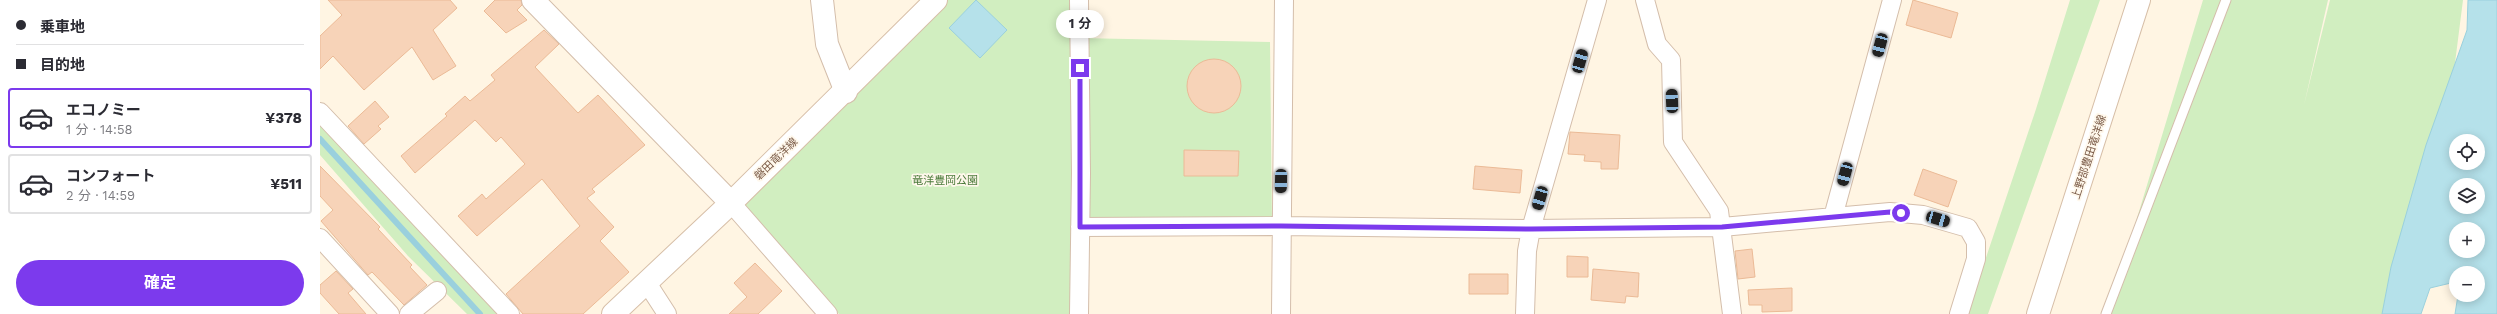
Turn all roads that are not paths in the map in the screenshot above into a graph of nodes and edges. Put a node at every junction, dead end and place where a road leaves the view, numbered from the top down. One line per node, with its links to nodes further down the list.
1 (822, 0): 11 (main road)
2 (936, 0): 11 (main road, 磐田竜洋線)
3 (1079, 0): 16 (street)
4 (1284, 0): 15 (street)
5 (1597, 0): 18 (street)
6 (1645, 0): 17 (street)
7 (1892, 0): 14 (street)
8 (2140, 0): 33 (main road, 上野部豊田竜洋線)
9 (2226, 0): 34 (lane)
10 (542, 4): 13 (main road)
11 (846, 92): 13 (main road, 磐田竜洋線)
12 (320, 112): 24 (street)
13 (731, 203): 20 (main road, 磐田竜洋線); 27 (street)
14 (1833, 217): 17 (street); 32 (street)
15 (1281, 226): 16 (street); 18 (street); 29 (street)
16 (1080, 227): 28 (street)
17 (1722, 227): 18 (street); 31 (street)
18 (1531, 229): 30 (street)
19 (320, 238): 22 (street)
20 (647, 283): 25 (main road, 磐田竜洋線); 26 (street)
21 (437, 291): 23 (street)
22 (390, 314)
23 (409, 314)
24 (510, 314)
25 (613, 314)
26 (667, 314)
27 (828, 314)
28 (1079, 314)
29 (1281, 314)
30 (1525, 314)
31 (1732, 314)
32 (1959, 314)
33 (2038, 314)
34 (2106, 314)

